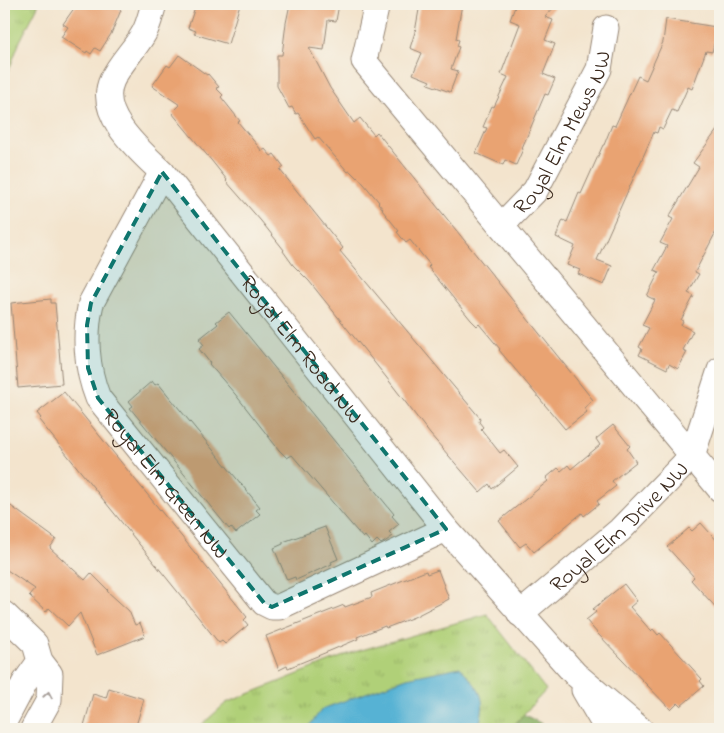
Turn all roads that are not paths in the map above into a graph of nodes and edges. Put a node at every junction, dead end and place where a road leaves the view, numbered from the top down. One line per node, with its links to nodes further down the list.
1 (154, 4): 4 (street, Royal Elm Road NW)
2 (377, 4): 5 (street)
3 (606, 28): 5 (street, Royal Elm Mews NW)
4 (162, 172): 9 (street, Royal Elm Road NW); 9 (street, Royal Elm Green NW)
5 (502, 225): 7 (street)
6 (720, 370): 7 (street, Royal Elm Drive NW)
7 (692, 456): 8 (street); 11 (street, Royal Elm Drive NW)
8 (720, 489)
9 (446, 529): 11 (street, Royal Elm Road NW)
10 (4, 614): 12 (street)
11 (520, 614): 13 (street, Royal Elm Road NW)
12 (40, 661): 14 (street); 15 (street, one-way to 12)
13 (575, 674): 16 (street, Royal Elm Road NW); 17 (street, Royal Elm Road NW)
14 (4, 722)
15 (33, 729)
16 (607, 729)
17 (640, 729)

